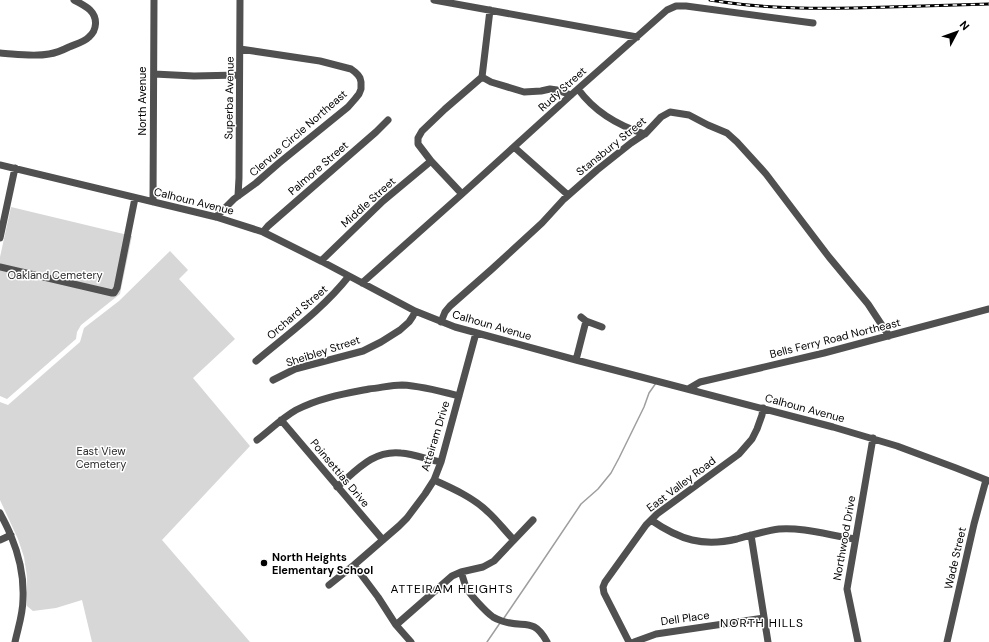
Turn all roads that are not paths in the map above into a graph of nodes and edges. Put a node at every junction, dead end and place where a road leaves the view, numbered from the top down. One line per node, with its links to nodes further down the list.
1 (74, 0): 9 (street)
2 (154, 0): 10 (street, North Avenue)
3 (240, 0): 8 (street, Superba Avenue)
4 (434, 0): 5 (street)
5 (490, 10): 7 (street); 12 (street)
6 (812, 23): 7 (street, Rudy Street)
7 (637, 37): 13 (street, Rudy Street)
8 (240, 49): 11 (street, Superba Avenue); 23 (street, Clervue Circle Northeast)
9 (0, 53)
10 (154, 74): 11 (street); 25 (street, North Avenue)
11 (239, 75): 23 (street, Superba Avenue)
12 (482, 77): 14 (street); 18 (street)
13 (578, 89): 14 (street, Rudy Street); 16 (street)
14 (571, 95): 17 (street, Rudy Street)
15 (388, 120): 27 (street, Palmore Street)
16 (645, 134): 22 (street, Stansbury Street); 38 (street, Stansbury Street)
17 (514, 147): 21 (street, Rudy Street); 22 (street)
18 (431, 162): 21 (street); 29 (street, Middle Street)
19 (0, 165): 20 (street, Calhoun Avenue)
20 (15, 168): 24 (street, Calhoun Avenue); 28 (street)
21 (462, 194): 32 (street, Rudy Street)
22 (568, 195): 35 (street, Stansbury Street)
23 (238, 196): 26 (street, Clervue Circle Northeast)
24 (135, 198): 25 (street, Calhoun Avenue); 30 (street)
25 (153, 202): 26 (street, Calhoun Avenue)
26 (216, 217): 27 (street, Calhoun Avenue)
27 (263, 232): 29 (street, Calhoun Avenue)
28 (0, 238)
29 (321, 260): 31 (street, Calhoun Avenue)
30 (0, 267)
31 (349, 276): 32 (street, Calhoun Avenue); 40 (street, Orchard Street)
32 (362, 283): 34 (street, Calhoun Avenue)
33 (989, 309): 38 (street, Bells Ferry Road Northeast)
34 (415, 311): 35 (street, Calhoun Avenue); 41 (street, Sheibley Street)
35 (441, 322): 37 (street, Calhoun Avenue)
36 (602, 327): 39 (street)
37 (476, 333): 39 (street, Calhoun Avenue); 43 (street, Atteiram Drive)
38 (889, 336): 42 (street, Bells Ferry Road Northeast)
39 (576, 360): 42 (street, Calhoun Avenue)
40 (256, 361)
41 (273, 380)
42 (688, 389): 44 (street, Calhoun Avenue)
43 (459, 396): 45 (street); 48 (street, Atteiram Drive)
44 (763, 408): 46 (street, Calhoun Avenue); 54 (street, East Valley Road)
45 (281, 420): 47 (street); 51 (street, Poinsettias Drive)
46 (873, 438): 50 (street, Calhoun Avenue); 57 (street, Northwood Drive)
47 (257, 440)
48 (441, 462): 49 (street, Atteiram Drive); 51 (street)
49 (434, 480): 59 (street, Atteiram Drive); 60 (street)
50 (988, 481): 73 (street, Wade Street)
51 (338, 487): 59 (street, Poinsettias Drive)
52 (0, 513): 55 (street)
53 (533, 520): 60 (street)
54 (651, 520): 56 (street); 69 (street, East Valley Road)
55 (11, 535): 58 (street); 66 (street)
56 (751, 535): 57 (street); 64 (street)
57 (855, 538): 72 (street, Northwood Drive)
58 (0, 540)
59 (383, 540): 61 (street, Atteiram Drive)
60 (514, 540): 62 (street)
61 (354, 565): 63 (street, Atteiram Drive); 65 (street)
62 (461, 572): 65 (street); 68 (street)
63 (329, 585)
64 (764, 618): 70 (street, Dell Place); 71 (street)
65 (396, 624): 67 (street)
66 (15, 642)
67 (411, 642)
68 (546, 642)
69 (629, 642)
70 (634, 642)
71 (768, 642)
72 (858, 642)
73 (947, 642)

